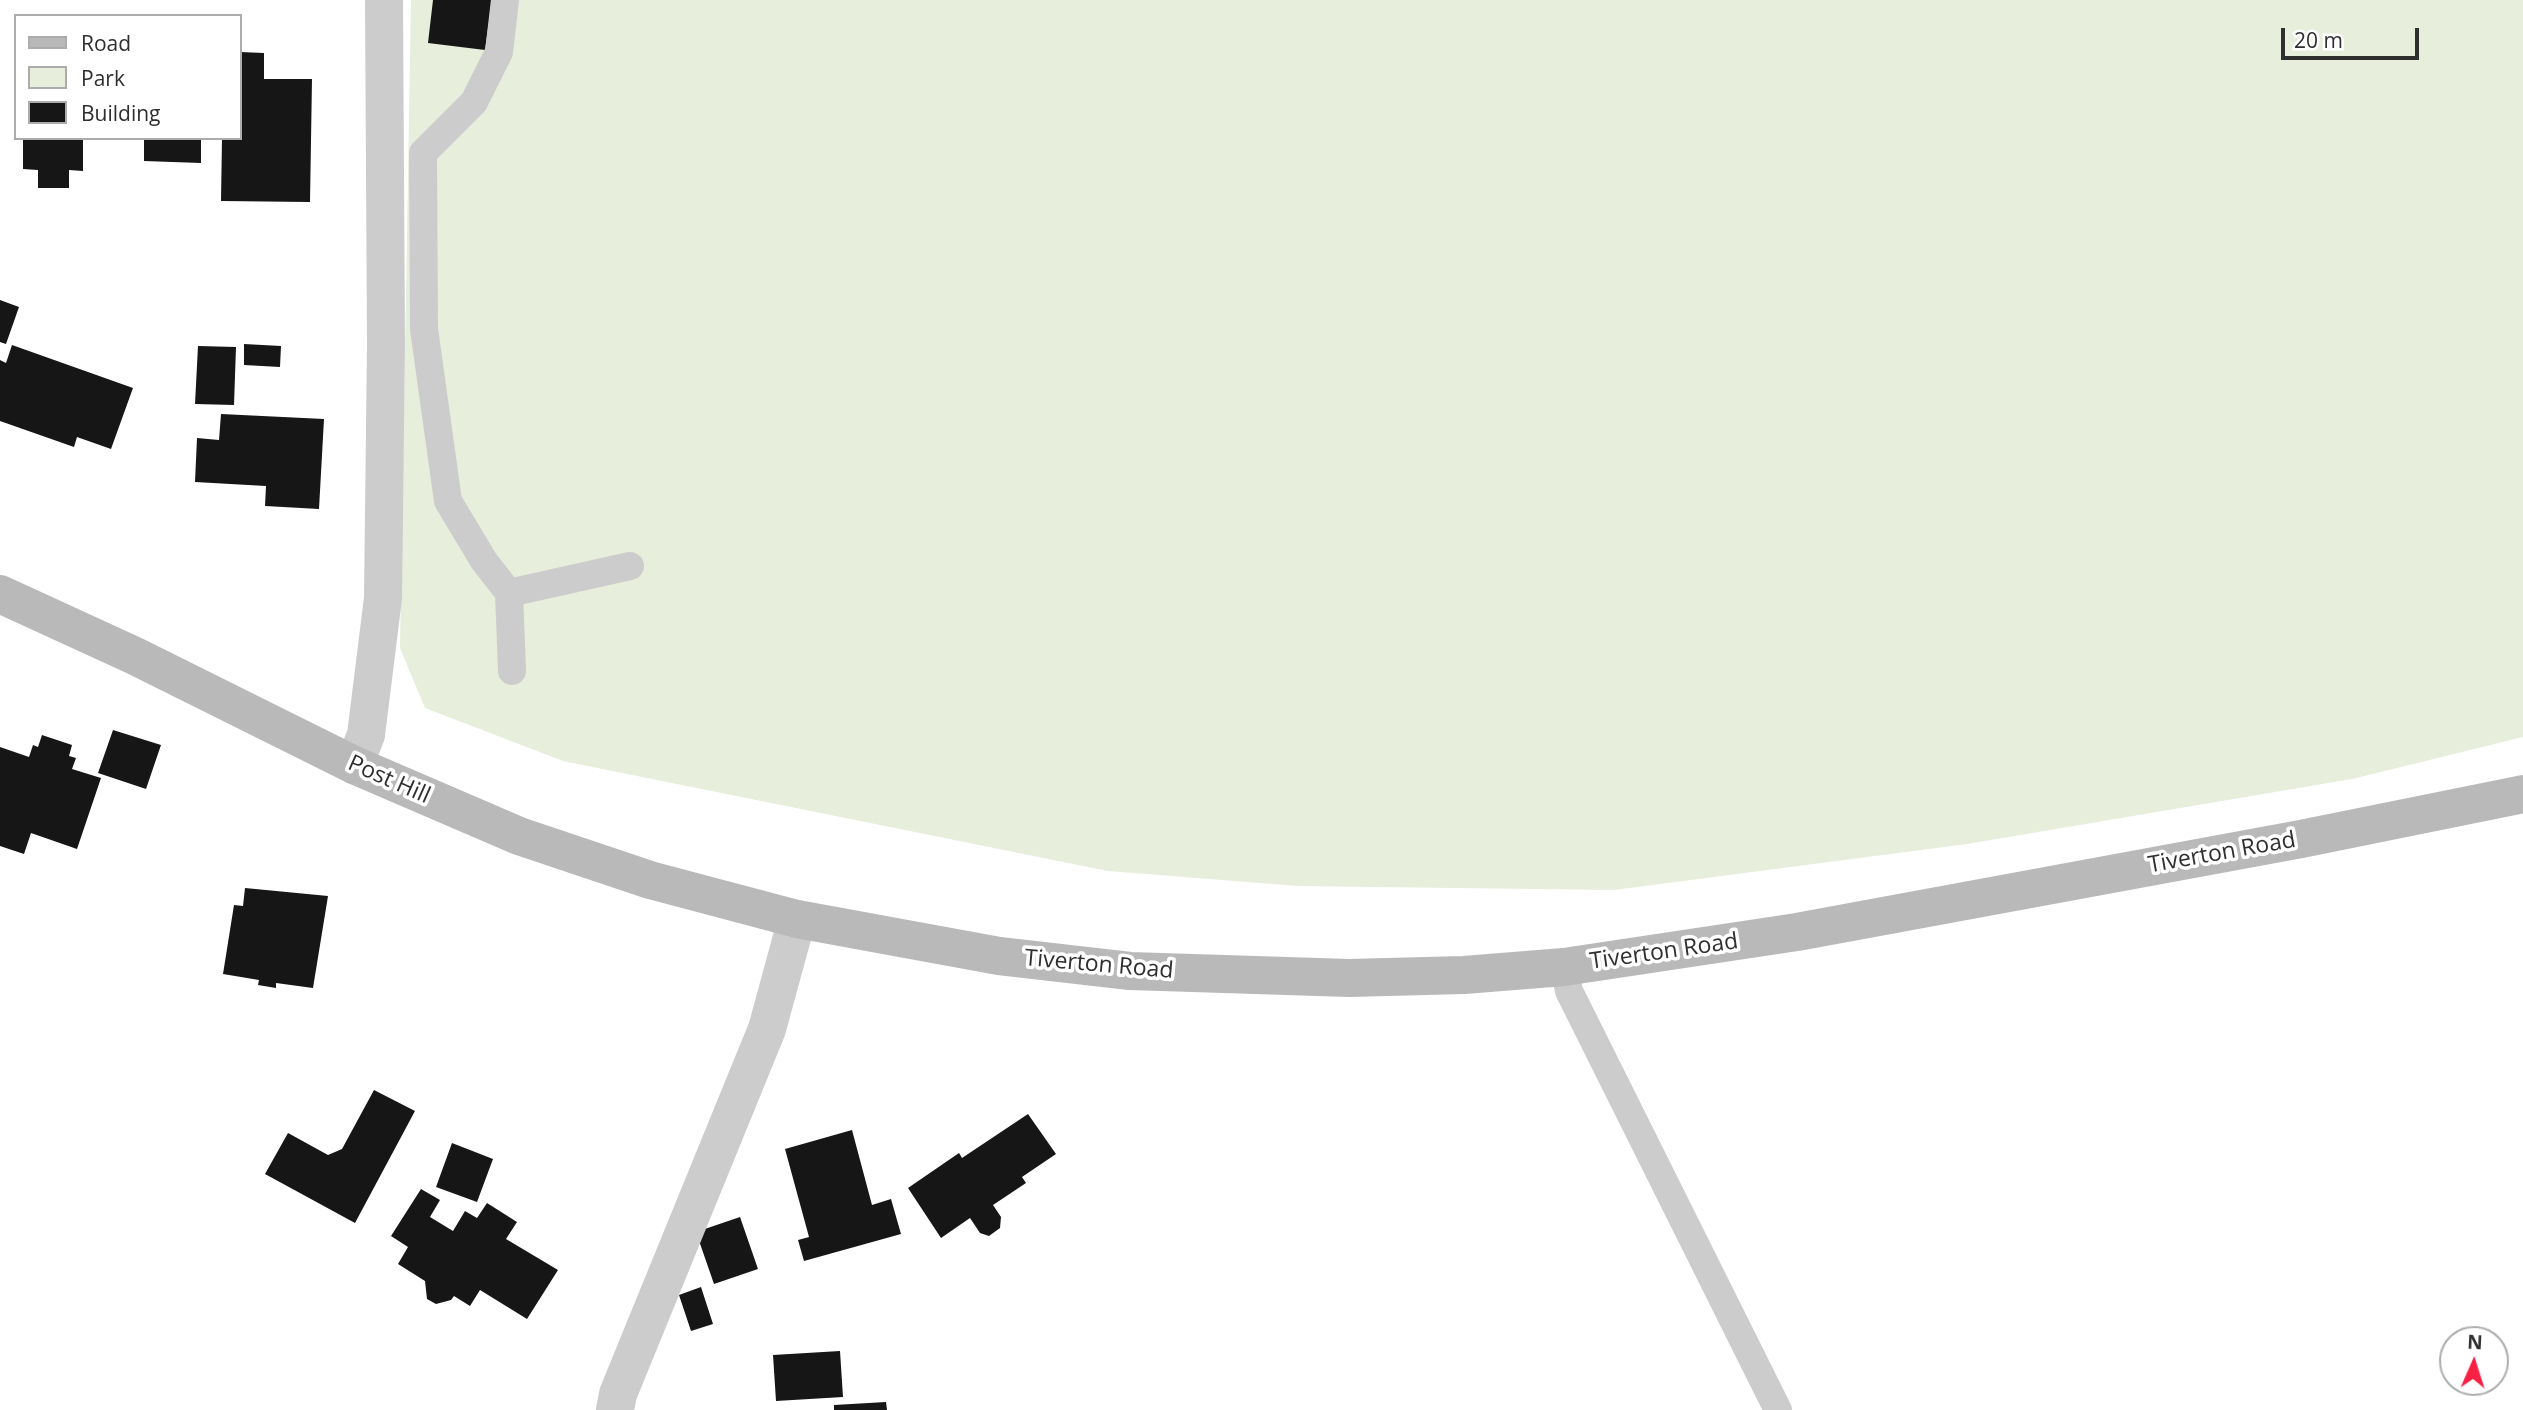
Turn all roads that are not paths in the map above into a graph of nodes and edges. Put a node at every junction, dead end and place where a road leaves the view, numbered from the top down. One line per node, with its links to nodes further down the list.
1 (384, 0): 7 (street)
2 (505, 0): 4 (lane)
3 (630, 566): 4 (lane)
4 (509, 593): 6 (lane)
5 (0, 594): 7 (street, Post Hill)
6 (512, 671)
7 (355, 765): 9 (street, Post Hill)
8 (2523, 794): 10 (street, Tiverton Road)
9 (797, 919): 10 (street, Tiverton Road); 11 (street)
10 (1564, 967): 12 (lane)
11 (615, 1410)
12 (1778, 1410)

